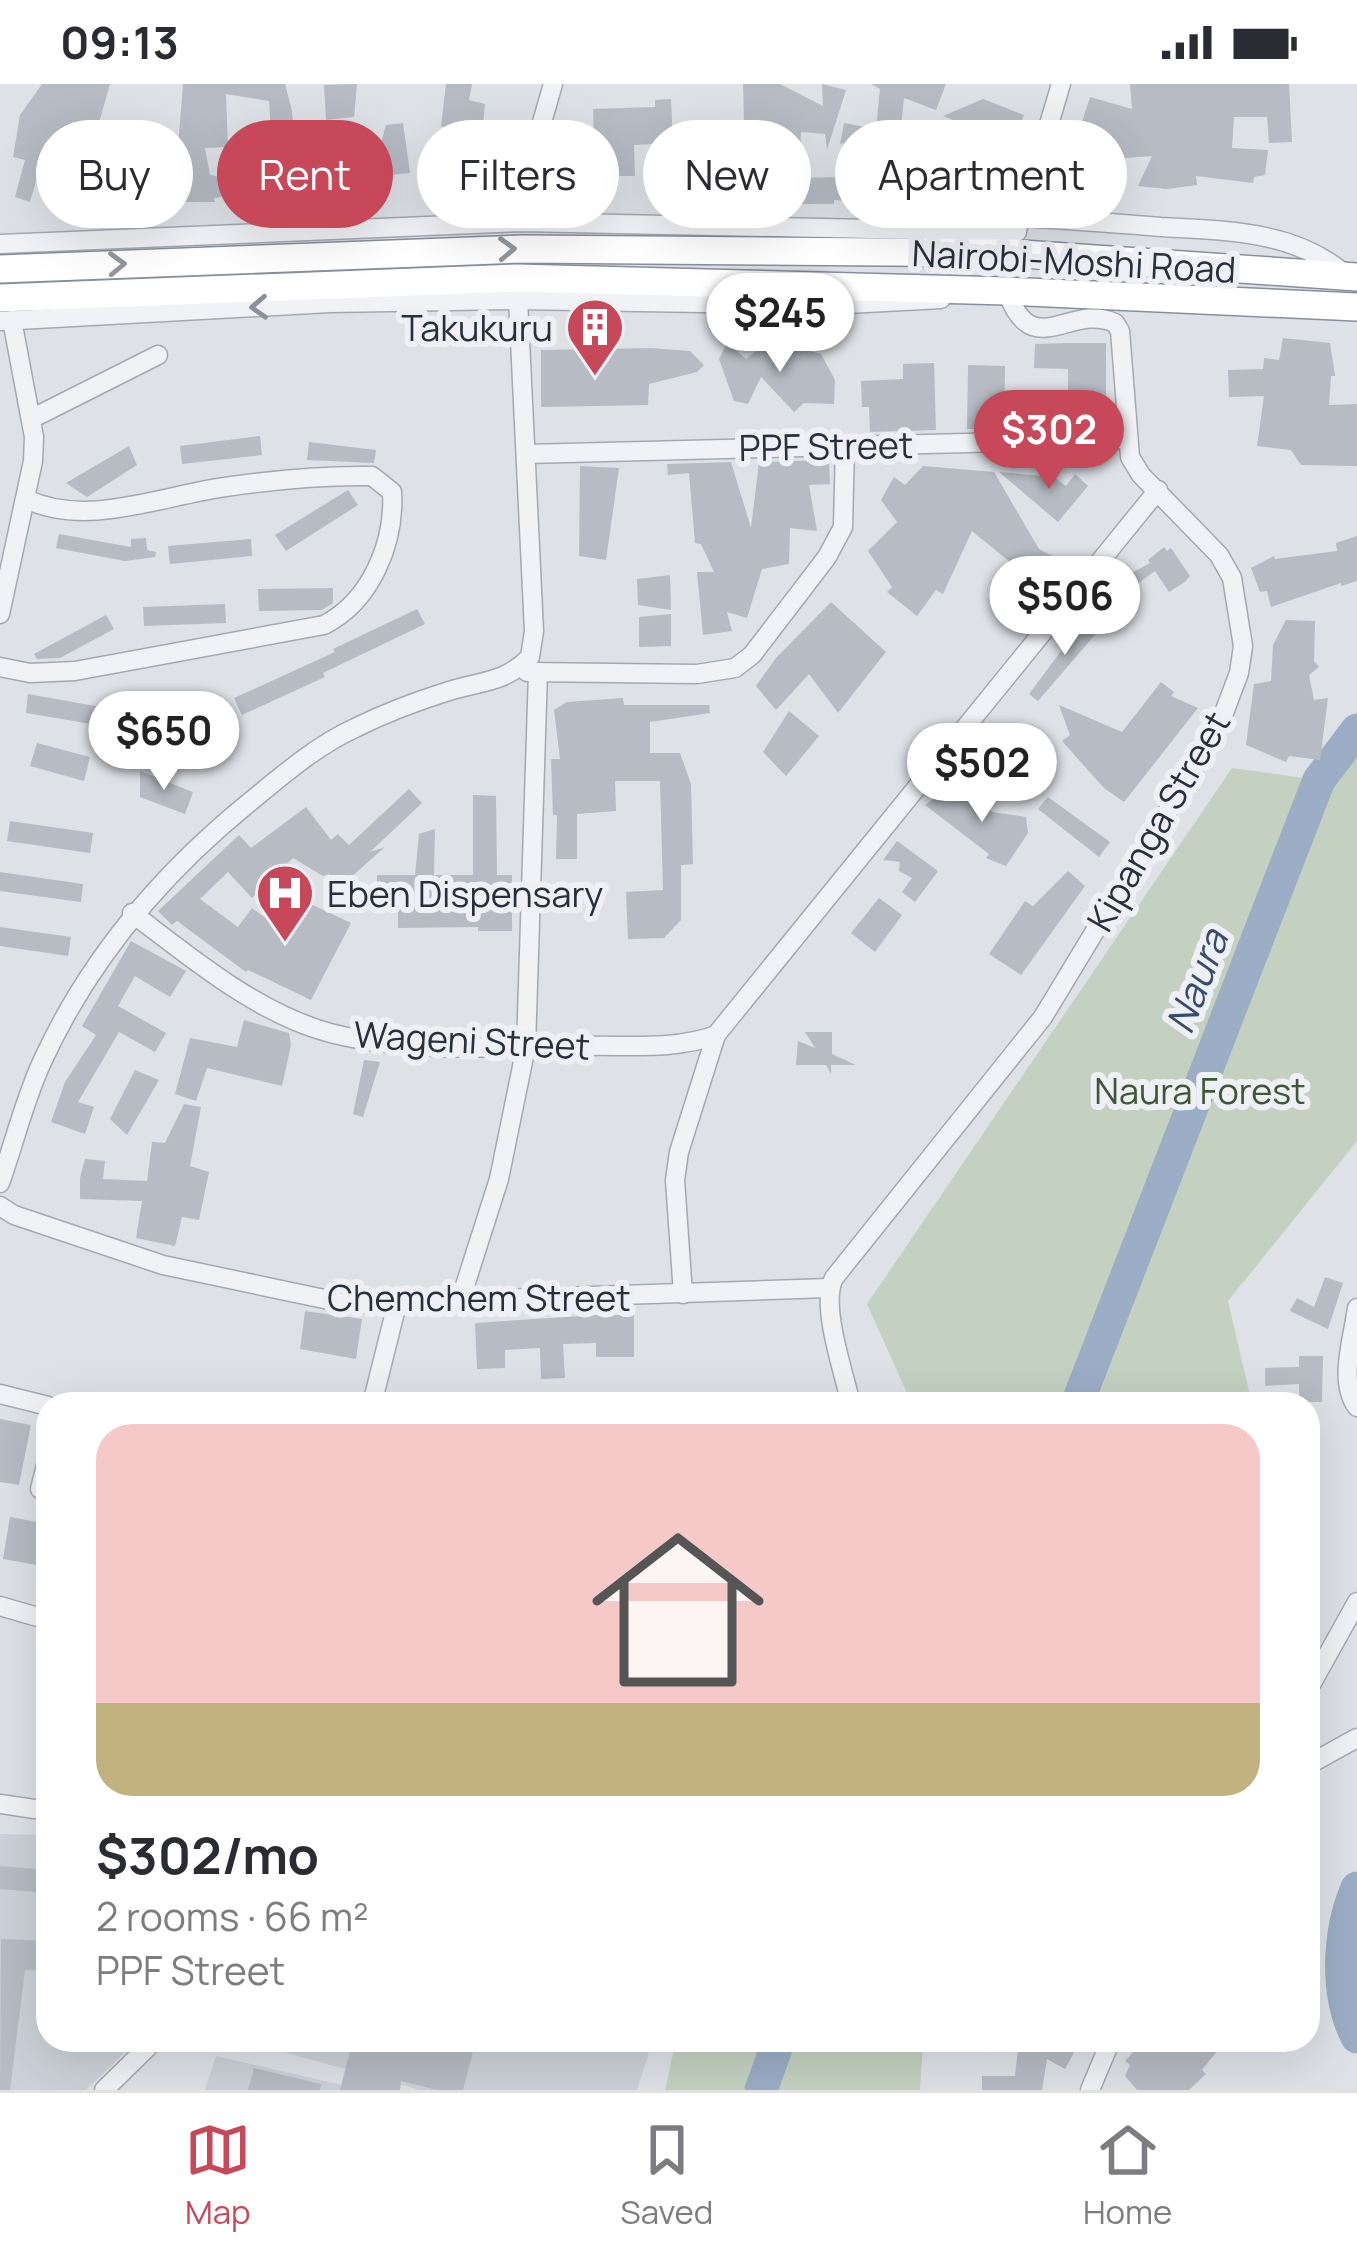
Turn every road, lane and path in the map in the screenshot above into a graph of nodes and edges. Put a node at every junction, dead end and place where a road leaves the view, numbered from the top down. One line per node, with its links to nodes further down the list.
1 (553, 84): 3 (street)
2 (1060, 84): 6 (street)
3 (543, 120)
4 (619, 224): 6 (street)
5 (417, 227): 7 (street)
6 (1016, 234): 7 (highway, Nairobi-Moshi Road, one-way to 6); 8 (highway, Nairobi-Moshi Road)
7 (2, 246)
8 (1352, 277)
9 (517, 289): 10 (highway, Nairobi-Moshi Road); 12 (highway, Nairobi-Moshi Road, one-way to 12); 17 (street)
10 (1007, 291): 11 (highway, Nairobi-Moshi Road); 15 (street, Kipanga Street)
11 (1357, 307)
12 (4, 313): 14 (street)
13 (158, 356): 14 (street)
14 (31, 419): 19 (street)
15 (1126, 439): 16 (street, PPF Street); 18 (street, Kipanga Street)
16 (845, 445): 17 (street, PPF Street); 24 (street)
17 (526, 454): 23 (street)
18 (1158, 490): 26 (street); 30 (street, Kipanga Street)
19 (26, 499): 20 (street); 22 (street)
20 (8, 544): 21 (street)
21 (0, 614)
22 (0, 667)
23 (517, 671): 24 (street); 25 (street)
24 (538, 672): 27 (street)
25 (132, 913): 27 (street, Wageni Street); 28 (street)
26 (709, 1037): 27 (street, Wageni Street); 31 (street)
27 (526, 1047): 32 (street)
28 (0, 1184)
29 (0, 1206): 33 (street, Chemchem Street)
30 (828, 1288): 31 (street, Chemchem Street); 36 (street)
31 (683, 1294): 32 (street, Chemchem Street)
32 (461, 1298): 33 (street, Chemchem Street)
33 (397, 1304): 35 (street)
34 (1357, 1308): 39 (street)
35 (375, 1392)
36 (848, 1392)
37 (0, 1394): 38 (street)
38 (36, 1403)
39 (1357, 1407)
40 (1357, 1602): 43 (street)
41 (0, 1606): 42 (street)
42 (36, 1616)
43 (1320, 1668)
44 (1357, 1738): 45 (street)
45 (1320, 1759)
46 (0, 1804): 47 (street)
47 (36, 1809)
48 (143, 2052): 50 (street)
49 (1106, 2052): 51 (street)
50 (104, 2090)
51 (1090, 2090)

